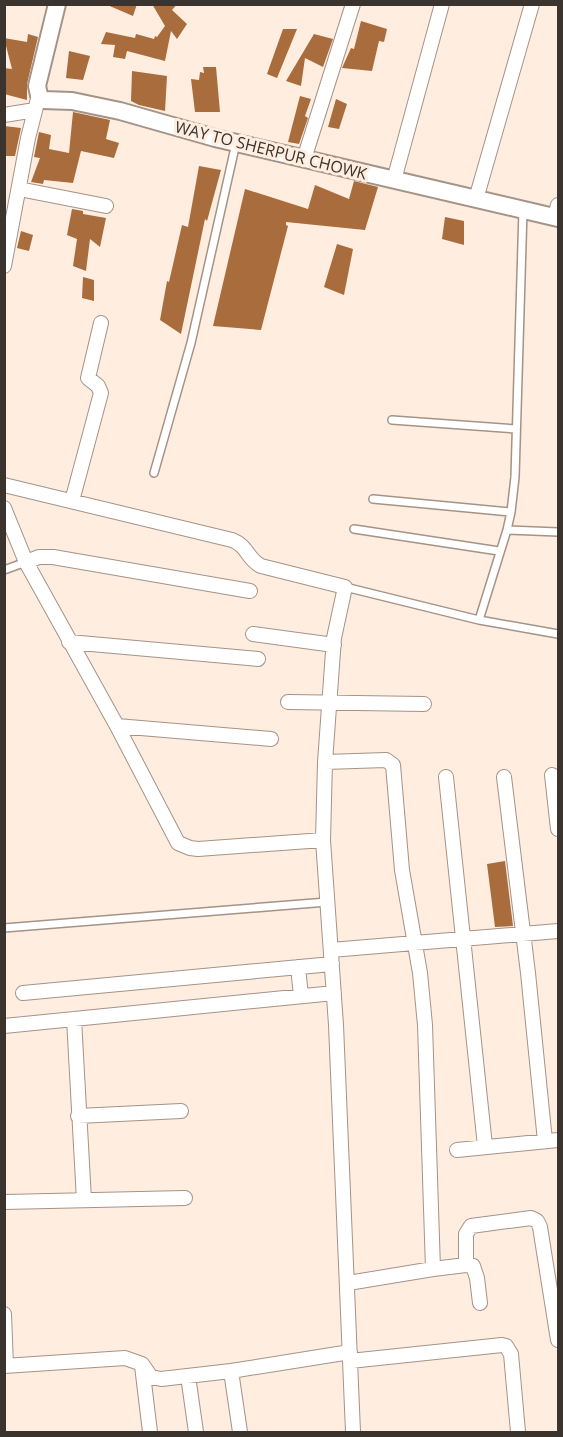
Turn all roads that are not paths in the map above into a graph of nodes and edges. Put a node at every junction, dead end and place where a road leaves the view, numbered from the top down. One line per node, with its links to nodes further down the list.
1 (57, 4): 5 (street)
2 (353, 4): 8 (street)
3 (442, 4): 9 (street)
4 (532, 4): 11 (street)
5 (37, 103): 6 (street); 7 (street, WAY TO SHERPUR CHOWK); 10 (street)
6 (4, 115)
7 (236, 143): 8 (street, WAY TO SHERPUR CHOWK); 19 (lane)
8 (304, 159): 9 (street, WAY TO SHERPUR CHOWK)
9 (394, 180): 11 (street, WAY TO SHERPUR CHOWK)
10 (19, 189): 12 (street); 15 (street)
11 (476, 199): 13 (street, WAY TO SHERPUR CHOWK)
12 (106, 207)
13 (523, 210): 14 (street, WAY TO SHERPUR CHOWK); 18 (lane)
14 (557, 213)
15 (4, 266)
16 (101, 323): 22 (street)
17 (392, 420): 18 (lane)
18 (516, 429): 24 (lane)
19 (154, 473)
20 (4, 485): 22 (street)
21 (373, 499): 24 (lane)
22 (72, 501): 31 (street)
23 (4, 508): 29 (street)
24 (511, 512): 26 (lane)
25 (354, 529): 28 (lane)
26 (507, 530): 27 (lane); 28 (lane)
27 (558, 531)
28 (499, 551): 33 (lane)
29 (26, 562): 30 (lane); 32 (street); 36 (street)
30 (4, 570)
31 (345, 587): 33 (lane); 37 (street)
32 (250, 591)
33 (478, 620): 35 (lane)
34 (253, 634): 37 (street)
35 (558, 634)
36 (69, 642): 38 (street); 42 (street)
37 (334, 645): 40 (street)
38 (258, 659)
39 (288, 702): 40 (street)
40 (329, 702): 41 (street); 44 (street)
41 (424, 704)
42 (117, 726): 43 (street); 49 (street)
43 (271, 739)
44 (325, 762): 49 (street); 55 (street)
45 (552, 775): 48 (street)
46 (446, 777): 54 (street)
47 (504, 777): 53 (street)
48 (558, 829)
49 (323, 840): 50 (street)
50 (327, 902): 51 (lane); 56 (street)
51 (4, 928)
52 (558, 931): 53 (street)
53 (524, 935): 54 (street); 65 (street)
54 (464, 940): 55 (street); 66 (street)
55 (415, 943): 56 (street); 72 (street)
56 (332, 957): 57 (street); 59 (street)
57 (298, 967): 58 (street); 60 (street)
58 (23, 993)
59 (334, 993): 60 (street); 73 (street)
60 (301, 996): 61 (street)
61 (74, 1019): 62 (street); 64 (street)
62 (4, 1026)
63 (182, 1111): 64 (street)
64 (78, 1116): 69 (street)
65 (552, 1141): 66 (street)
66 (485, 1146): 67 (street)
67 (457, 1150)
68 (185, 1198): 69 (street)
69 (84, 1200): 70 (street)
70 (4, 1202)
71 (466, 1265): 72 (street); 74 (street); 76 (street)
72 (433, 1269): 73 (street)
73 (348, 1283): 77 (street)
74 (480, 1303)
75 (4, 1314): 79 (street)
76 (558, 1340)
77 (350, 1357): 80 (street); 85 (street); 86 (street)
78 (142, 1364): 79 (street); 81 (street); 82 (street)
79 (5, 1366)
80 (231, 1371): 81 (street); 84 (street)
81 (188, 1376): 83 (street)
82 (150, 1432)
83 (196, 1432)
84 (240, 1432)
85 (353, 1432)
86 (518, 1432)

